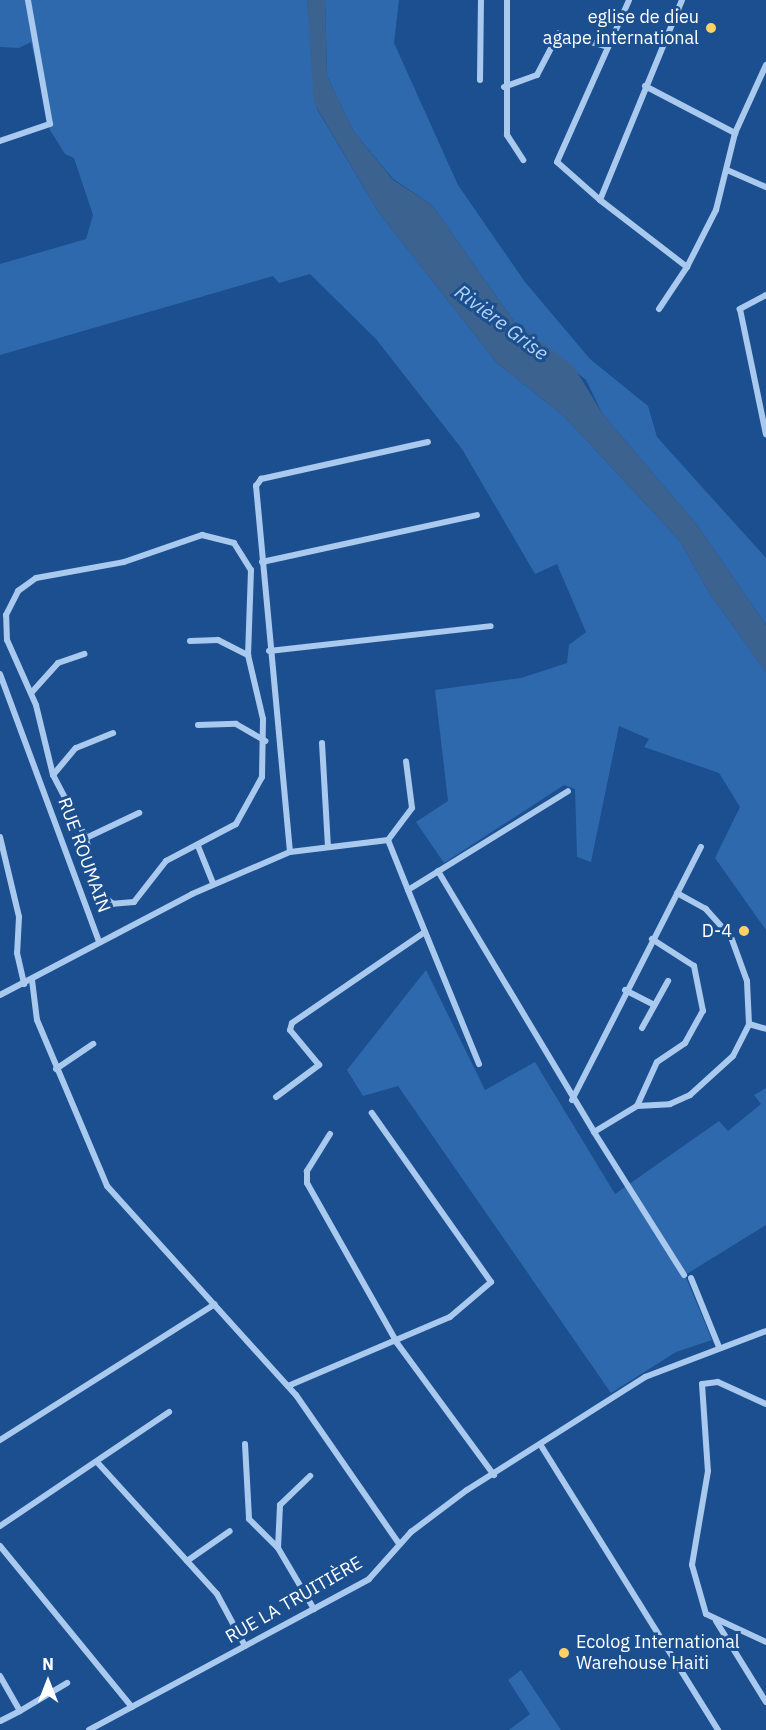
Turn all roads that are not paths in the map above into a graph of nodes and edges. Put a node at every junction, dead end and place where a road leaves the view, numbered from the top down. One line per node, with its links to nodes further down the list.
1 (28, 0): 12 (street)
2 (481, 0): 8 (street)
3 (507, 0): 9 (street)
4 (629, 0): 6 (street)
5 (682, 0): 10 (street)
6 (608, 47): 9 (street); 16 (street)
7 (766, 65): 11 (street)
8 (480, 80)
9 (504, 87): 13 (street)
10 (645, 87): 11 (street); 16 (street)
11 (735, 132): 14 (street)
12 (0, 141)
13 (523, 160)
14 (727, 170): 15 (street); 17 (street)
15 (766, 187)
16 (600, 200): 17 (street)
17 (687, 267): 19 (street)
18 (766, 295): 20 (street)
19 (659, 309)
20 (766, 434)
21 (428, 442): 23 (street)
22 (477, 515): 23 (street)
23 (262, 562): 26 (street)
24 (491, 626): 26 (street)
25 (190, 641): 28 (street)
26 (269, 651): 45 (street)
27 (84, 654): 30 (street)
28 (248, 655): 30 (street); 33 (street)
29 (0, 674): 52 (street, RUE ROUMAIN)
30 (32, 692): 36 (street)
31 (198, 725): 33 (street)
32 (113, 733): 36 (street)
33 (265, 741): 42 (street)
34 (322, 743): 43 (street)
35 (406, 761): 41 (street)
36 (53, 775): 40 (street)
37 (568, 791): 46 (street)
38 (139, 813): 40 (street)
39 (0, 837): 55 (street)
40 (86, 838): 42 (street)
41 (388, 840): 43 (street); 48 (street)
42 (198, 846): 47 (street)
43 (328, 846): 45 (street)
44 (701, 847): 49 (street)
45 (290, 852): 47 (street)
46 (438, 871): 48 (street); 66 (street)
47 (213, 883): 52 (street)
48 (408, 890): 50 (street)
49 (677, 893): 51 (street); 59 (street)
50 (425, 932): 63 (street); 65 (street)
51 (652, 939): 56 (street); 67 (street)
52 (99, 941): 53 (street, RUE ROUMAIN)
53 (32, 980): 55 (street, RUE ROUMAIN); 64 (street)
54 (668, 981): 58 (street)
55 (24, 984): 57 (street, RUE ROUMAIN)
56 (625, 990): 58 (street); 66 (street)
57 (0, 995)
58 (654, 1005): 60 (street)
59 (749, 1024): 61 (street); 67 (street)
60 (642, 1029)
61 (766, 1029)
62 (93, 1044): 64 (street)
63 (478, 1064)
64 (56, 1069): 71 (street)
65 (276, 1097)
66 (572, 1100): 69 (street)
67 (637, 1106): 69 (street)
68 (372, 1113): 73 (street)
69 (594, 1132): 74 (street)
70 (330, 1134): 73 (street)
71 (215, 1304): 75 (street); 78 (street)
72 (766, 1331): 74 (street, RUE LA TRUITIÈRE)
73 (398, 1343): 75 (street); 82 (street)
74 (719, 1347): 80 (street, RUE LA TRUITIÈRE)
75 (288, 1386): 86 (street)
76 (766, 1404): 91 (street)
77 (169, 1413): 81 (street)
78 (0, 1440)
79 (245, 1444): 88 (street)
80 (540, 1444): 82 (street, RUE LA TRUITIÈRE); 101 (street)
81 (97, 1462): 84 (street); 89 (street)
82 (494, 1475): 86 (street, RUE LA TRUITIÈRE)
83 (310, 1476): 88 (street)
84 (0, 1526)
85 (230, 1531): 89 (street)
86 (399, 1544): 90 (street, RUE LA TRUITIÈRE)
87 (0, 1546): 97 (street)
88 (278, 1548): 90 (street)
89 (187, 1561): 93 (street)
90 (314, 1609): 93 (street, RUE LA TRUITIÈRE)
91 (715, 1619): 92 (street); 96 (street)
92 (766, 1642)
93 (245, 1646): 97 (street, RUE LA TRUITIÈRE)
94 (0, 1676): 98 (street)
95 (67, 1683): 98 (street)
96 (766, 1702)
97 (132, 1707): 100 (street, RUE LA TRUITIÈRE)
98 (20, 1710): 99 (street)
99 (0, 1721)
100 (89, 1730)
101 (718, 1730)

